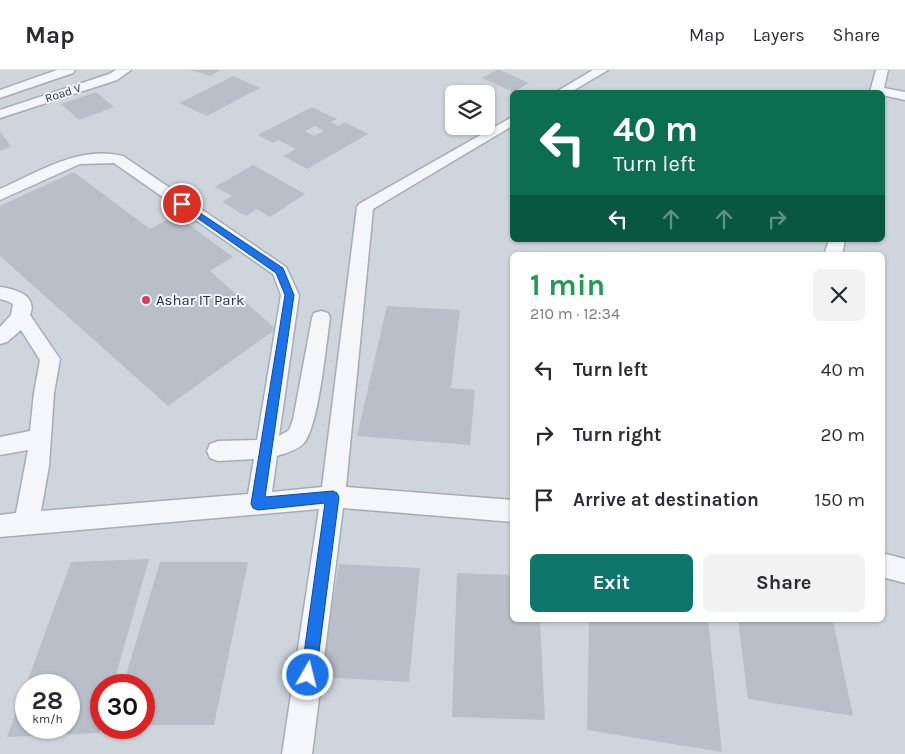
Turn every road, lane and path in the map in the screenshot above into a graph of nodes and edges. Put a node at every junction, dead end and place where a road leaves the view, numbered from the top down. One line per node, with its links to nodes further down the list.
1 (69, 70): 9 (street)
2 (100, 70): 5 (street)
3 (602, 70): 6 (street)
4 (882, 70): 7 (street)
5 (119, 73): 11 (street, Road V)
6 (566, 90)
7 (877, 90)
8 (885, 92): 10 (street)
9 (0, 94)
10 (905, 96)
11 (0, 114)
12 (510, 122): 22 (street)
13 (1, 185): 20 (street)
14 (0, 293): 15 (street)
15 (21, 316): 17 (street); 18 (street)
16 (321, 318): 20 (street)
17 (0, 337)
18 (40, 438): 19 (street); 25 (street)
19 (0, 446)
20 (266, 448): 21 (street); 23 (street)
21 (218, 451)
22 (333, 497): 23 (street); 24 (street); 29 (street)
23 (258, 504): 25 (street)
24 (510, 511)
25 (26, 524): 26 (street)
26 (0, 526)
27 (885, 566): 28 (street)
28 (905, 571)
29 (297, 754)

